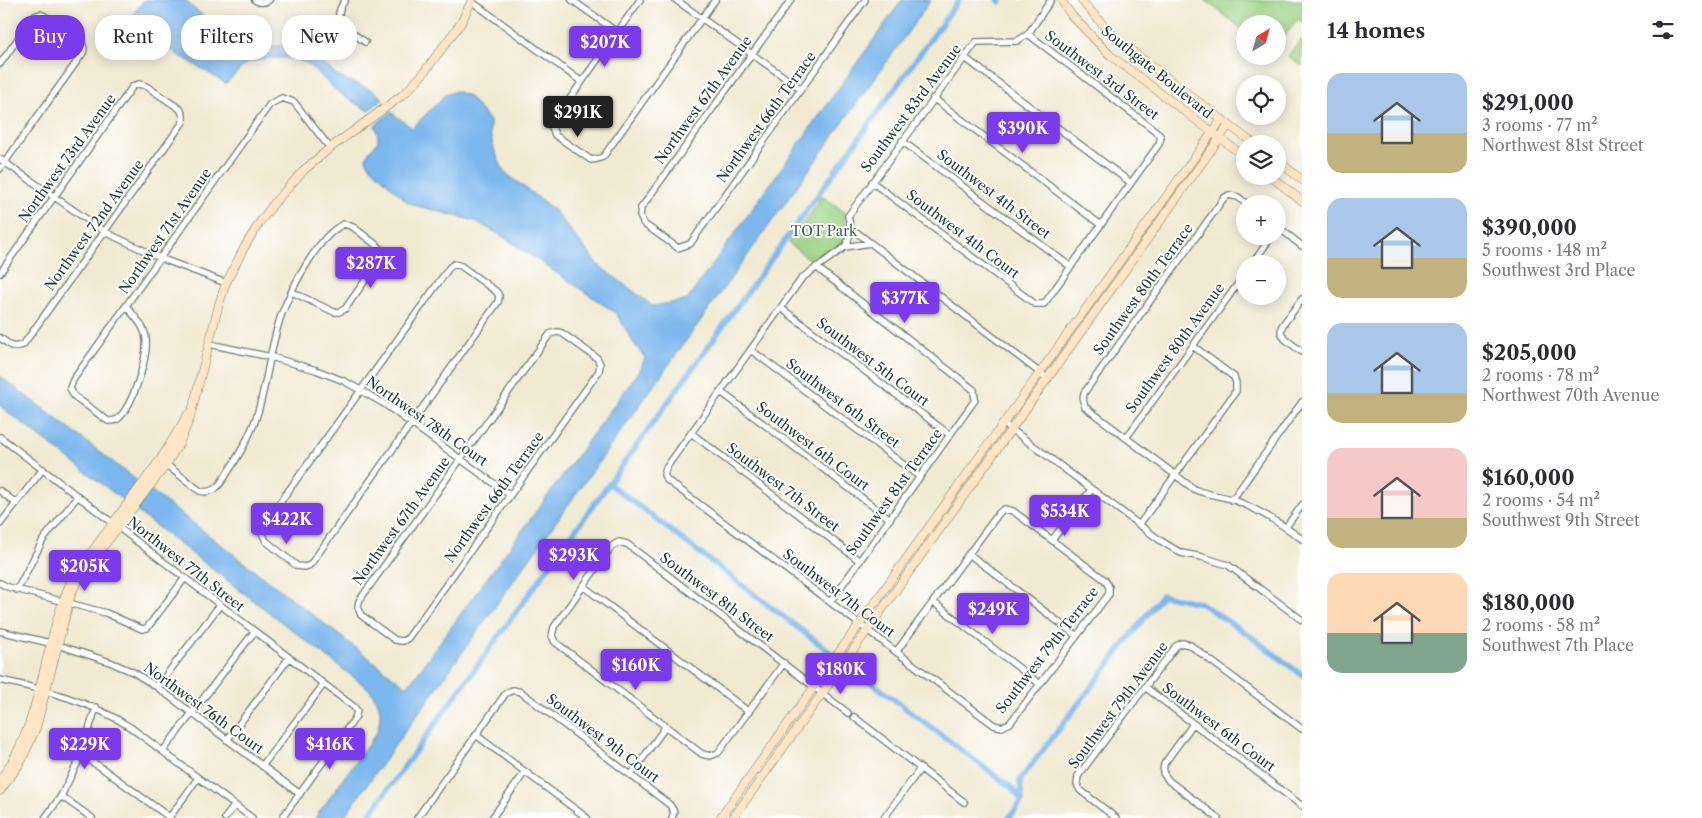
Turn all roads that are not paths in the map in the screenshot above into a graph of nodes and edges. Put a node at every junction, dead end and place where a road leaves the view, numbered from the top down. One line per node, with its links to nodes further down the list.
1 (255, 0): 12 (street)
2 (345, 0): 17 (street)
3 (572, 0): 15 (street)
4 (640, 0): 15 (street)
5 (676, 0): 14 (street)
6 (715, 0): 14 (street)
7 (791, 0): 18 (street, Northwest 67th Avenue)
8 (865, 0): 23 (street, Northwest 66th Terrace)
9 (1051, 0): 16 (street)
10 (1061, 0): 27 (street, Southgate Boulevard)
11 (1081, 0): 25 (street, Southgate Boulevard)
12 (268, 1)
13 (472, 1): 21 (street); 31 (street)
14 (702, 19): 18 (street); 21 (street)
15 (617, 32): 21 (street)
16 (1028, 34): 19 (street, Southwest 83rd Avenue); 38 (street, Southwest 3rd Street)
17 (365, 42)
18 (752, 54): 23 (street); 49 (street, Northwest 67th Avenue)
19 (964, 57): 24 (street, Southwest 83rd Avenue); 38 (street)
20 (0, 64): 33 (street)
21 (582, 82)
22 (140, 84): 41 (street, Northwest 73rd Avenue); 45 (street, Northwest 72nd Avenue)
23 (801, 89): 49 (street, Northwest 66th Terrace)
24 (933, 98): 30 (street, Southwest 83rd Avenue); 43 (street)
25 (1222, 119): 26 (street, Southgate Boulevard); 27 (street)
26 (1229, 125): 28 (street, Southgate Boulevard); 29 (street)
27 (1212, 132): 29 (street, Southgate Boulevard); 68 (street)
28 (1242, 135)
29 (1219, 138): 32 (street, Southgate Boulevard); 69 (street)
30 (902, 140): 37 (street, Southwest 83rd Avenue); 53 (street, Southwest 4th Street)
31 (330, 148): 51 (street, Northwest 71st Avenue); 55 (street)
32 (1236, 150)
33 (2, 161): 35 (street); 41 (street)
34 (1286, 168): 36 (street)
35 (0, 169)
36 (1302, 180)
37 (872, 182): 44 (street, Southwest 83rd Avenue); 53 (street, Southwest 4th Court)
38 (1131, 184): 43 (street)
39 (1282, 185): 42 (street)
40 (1236, 197): 79 (street, Southwest 80th Terrace)
41 (54, 198): 45 (street); 54 (street, Northwest 73rd Avenue)
42 (1302, 201)
43 (1101, 225): 53 (street)
44 (851, 228): 47 (street); 50 (street, Southwest 83rd Avenue)
45 (105, 232): 51 (street); 62 (street, Northwest 72nd Avenue)
46 (1286, 233): 48 (street)
47 (870, 243): 50 (street); 68 (street)
48 (1302, 246)
49 (685, 247)
50 (845, 247): 52 (street)
51 (160, 258): 55 (street); 59 (street, Northwest 71st Avenue)
52 (816, 267): 60 (street); 77 (street, Southwest 81st Terrace)
53 (1071, 267)
54 (0, 273)
55 (226, 283): 63 (street)
56 (1236, 286): 64 (street, Southwest 80th Avenue)
57 (292, 292): 57 (street); 67 (street)
58 (1302, 299): 66 (street)
59 (126, 306): 59 (street, Northwest 71st Avenue)
60 (781, 308): 65 (street); 77 (street, Southwest 5th Court)
61 (557, 332): 80 (street, Northwest 67th Avenue); 87 (street, Northwest 66th Terrace)
62 (0, 338)
63 (209, 344): 67 (street, Northwest 78th Court); 81 (street)
64 (1193, 346): 79 (street, Southwest 80th Avenue); 83 (street)
65 (751, 350): 71 (street); 84 (street, Southwest 6th Street)
66 (1302, 352)
67 (271, 358): 70 (street, Northwest 78th Court); 81 (street)
68 (1040, 372): 69 (street); 73 (street)
69 (1048, 379): 75 (street)
70 (361, 390): 74 (street, Northwest 78th Court); 74 (street); 74 (street)
71 (721, 392): 76 (street); 92 (street, Southwest 6th Court)
72 (1302, 402): 89 (street)
73 (1003, 423): 75 (street); 111 (street)
74 (412, 424): 80 (street, Northwest 78th Court)
75 (1011, 429): 85 (street); 112 (street)
76 (691, 433): 100 (street, Southwest 7th Street); 105 (street, Southwest 7th Court)
77 (950, 435): 84 (street, Southwest 81st Terrace)
78 (0, 437): 82 (street, Northwest 77th Street)
79 (1126, 438): 83 (street)
80 (462, 459): 87 (street, Northwest 78th Court); 116 (street, Northwest 67th Avenue)
81 (163, 462): 94 (street)
82 (43, 470): 88 (street, Northwest 77th Street); 90 (street)
83 (1175, 475): 89 (street); 95 (street)
84 (920, 477): 92 (street, Southwest 81st Terrace)
85 (1090, 490): 95 (street); 98 (street)
86 (0, 492): 90 (street)
87 (510, 495): 116 (street, Northwest 66th Terrace)
88 (78, 496): 94 (street, Northwest 77th Street); 104 (street)
89 (1232, 500): 96 (street)
90 (16, 503): 93 (street)
91 (1302, 505): 96 (street)
92 (890, 519): 100 (street, Southwest 81st Terrace)
93 (0, 524)
94 (116, 525): 101 (street, Northwest 77th Street); 107 (street)
95 (1139, 525): 110 (street)
96 (1286, 527): 97 (street)
97 (1302, 539)
98 (1052, 540): 99 (street); 115 (street, Southwest 79th Terrace)
99 (969, 554): 106 (street); 115 (street)
100 (860, 561): 105 (street, Southwest 81st Terrace)
101 (185, 578): 107 (street); 108 (street, Northwest 77th Street)
102 (0, 583): 104 (street)
103 (583, 586): 120 (street, Southwest 8th Street); 130 (street); 135 (street)
104 (17, 590): 107 (street)
105 (830, 602): 111 (street, Southwest 7th Court)
106 (933, 602): 118 (street); 123 (street)
107 (66, 603): 117 (street)
108 (220, 606): 114 (street, Northwest 77th Street); 125 (street)
109 (1302, 611): 110 (street)
110 (1300, 619)
111 (859, 624): 112 (street, Southwest 7th Court); 124 (street)
112 (867, 630): 118 (street, Southwest 7th Court); 128 (street)
113 (0, 631): 117 (street, Northwest 76th Court)
114 (254, 632): 119 (street, Northwest 77th Street); 132 (street)
115 (1077, 636): 123 (street, Southwest 79th Terrace)
116 (402, 641)
117 (54, 644): 125 (street, Northwest 76th Court); 127 (street)
118 (896, 652): 136 (street, Southwest 7th Court)
119 (289, 658): 122 (street, Northwest 77th Street); 139 (street)
120 (784, 663): 124 (street, Southwest 8th Street); 130 (street)
121 (0, 680): 127 (street)
122 (324, 684): 142 (street); 149 (street, Northwest 77th Street)
123 (1040, 684): 136 (street, Southwest 79th Terrace)
124 (815, 686): 128 (street, Southwest 8th Street); 164 (street)
125 (157, 687): 132 (street, Northwest 76th Court)
126 (1145, 687): 134 (street, Southwest 6th Court); 137 (street, Southwest 79th Avenue); 167 (street, Southwest 79th Avenue)
127 (42, 689): 129 (street); 147 (street); 148 (street)
128 (822, 693): 131 (street, Southwest 8th Street); 165 (street)
129 (96, 707): 140 (street); 141 (street)
130 (749, 712): 135 (street)
131 (848, 713)
132 (192, 714): 139 (street, Northwest 76th Court); 140 (street)
133 (854, 718): 143 (street)
134 (1194, 724): 153 (street, Southwest 6th Court); 168 (street)
135 (666, 726): 145 (street)
136 (1002, 727)
137 (1302, 729)
138 (476, 735): 144 (street); 145 (street, Southwest 9th Court); 161 (street)
139 (227, 740): 142 (street, Northwest 76th Court)
140 (163, 751): 146 (street)
141 (81, 756): 150 (street); 157 (street)
142 (262, 766): 149 (street, Northwest 76th Court)
143 (920, 769): 151 (street); 166 (street)
144 (525, 772): 162 (street); 163 (street)
145 (631, 774): 154 (street, Southwest 9th Court)
146 (198, 778): 152 (street); 157 (street)
147 (0, 780)
148 (0, 792)
149 (300, 794): 160 (street)
150 (62, 796): 155 (street); 156 (street)
151 (964, 802)
152 (235, 805): 158 (street); 159 (street)
153 (1302, 806)
154 (673, 815)
155 (45, 818)
156 (92, 818)
157 (169, 818)
158 (225, 818)
159 (252, 818)
160 (282, 818)
161 (417, 818)
162 (492, 818)
163 (587, 818)
164 (720, 818)
165 (733, 818)
166 (884, 818)
167 (1116, 818)
168 (1218, 818)

